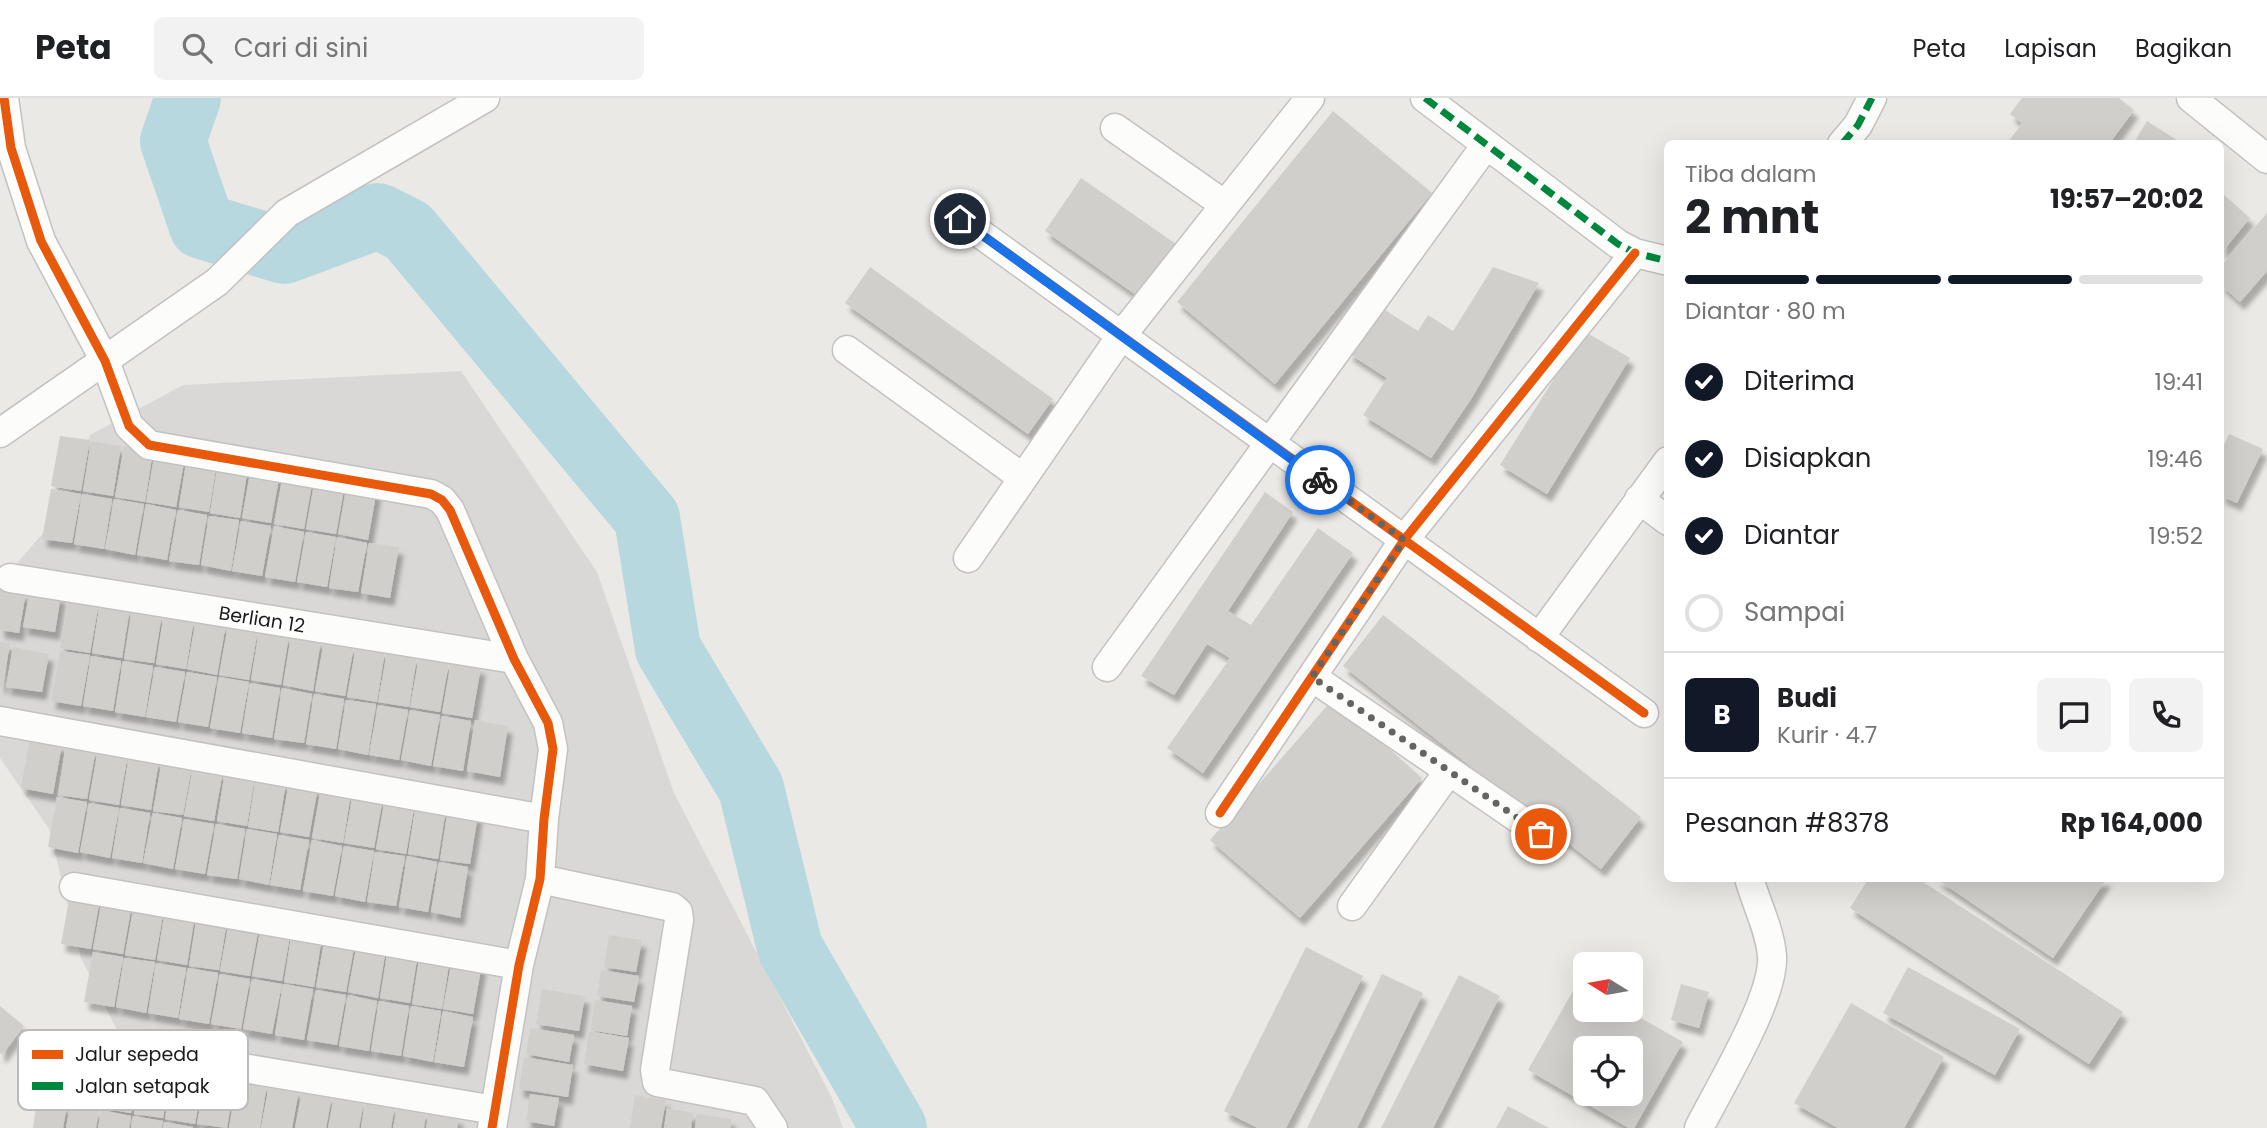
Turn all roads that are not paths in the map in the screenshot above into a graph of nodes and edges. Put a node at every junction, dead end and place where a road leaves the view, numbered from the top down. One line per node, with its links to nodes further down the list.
1 (4, 98): 10 (street)
2 (485, 98): 18 (street)
3 (1310, 98): 12 (street)
4 (1425, 98): 9 (street)
5 (1872, 98): 8 (street)
6 (2191, 98): 11 (street)
7 (1115, 128): 12 (street)
8 (1845, 140)
9 (1486, 145): 14 (street); 20 (street)
10 (5, 149): 18 (street)
11 (2267, 159)
12 (1225, 205): 16 (street)
13 (960, 219): 16 (street)
14 (1634, 253): 15 (street); 25 (street)
15 (1664, 260)
16 (1121, 336): 20 (street); 22 (street)
17 (847, 350): 22 (street)
18 (105, 361): 19 (street); 29 (street)
19 (0, 433)
20 (1270, 444): 25 (street); 30 (street)
21 (1664, 466): 23 (street)
22 (1023, 478): 26 (street)
23 (1639, 499): 24 (street); 28 (street)
24 (1664, 518)
25 (1404, 540): 28 (street); 31 (street)
26 (968, 558)
27 (10, 579): 29 (street, Berlian 12)
28 (1539, 638): 32 (street)
29 (514, 659): 36 (street)
30 (1107, 667)
31 (1312, 677): 34 (street); 35 (street)
32 (1644, 713)
33 (0, 720): 36 (street)
34 (1449, 771): 37 (street); 41 (street)
35 (1220, 813)
36 (544, 819): 38 (street)
37 (1541, 834)
38 (540, 879): 42 (street); 45 (street)
39 (1750, 882): 46 (street)
40 (74, 887): 42 (street)
41 (1352, 906)
42 (519, 965): 44 (street)
43 (248, 1072): 44 (street)
44 (493, 1119)
45 (774, 1128)
46 (1699, 1128)

